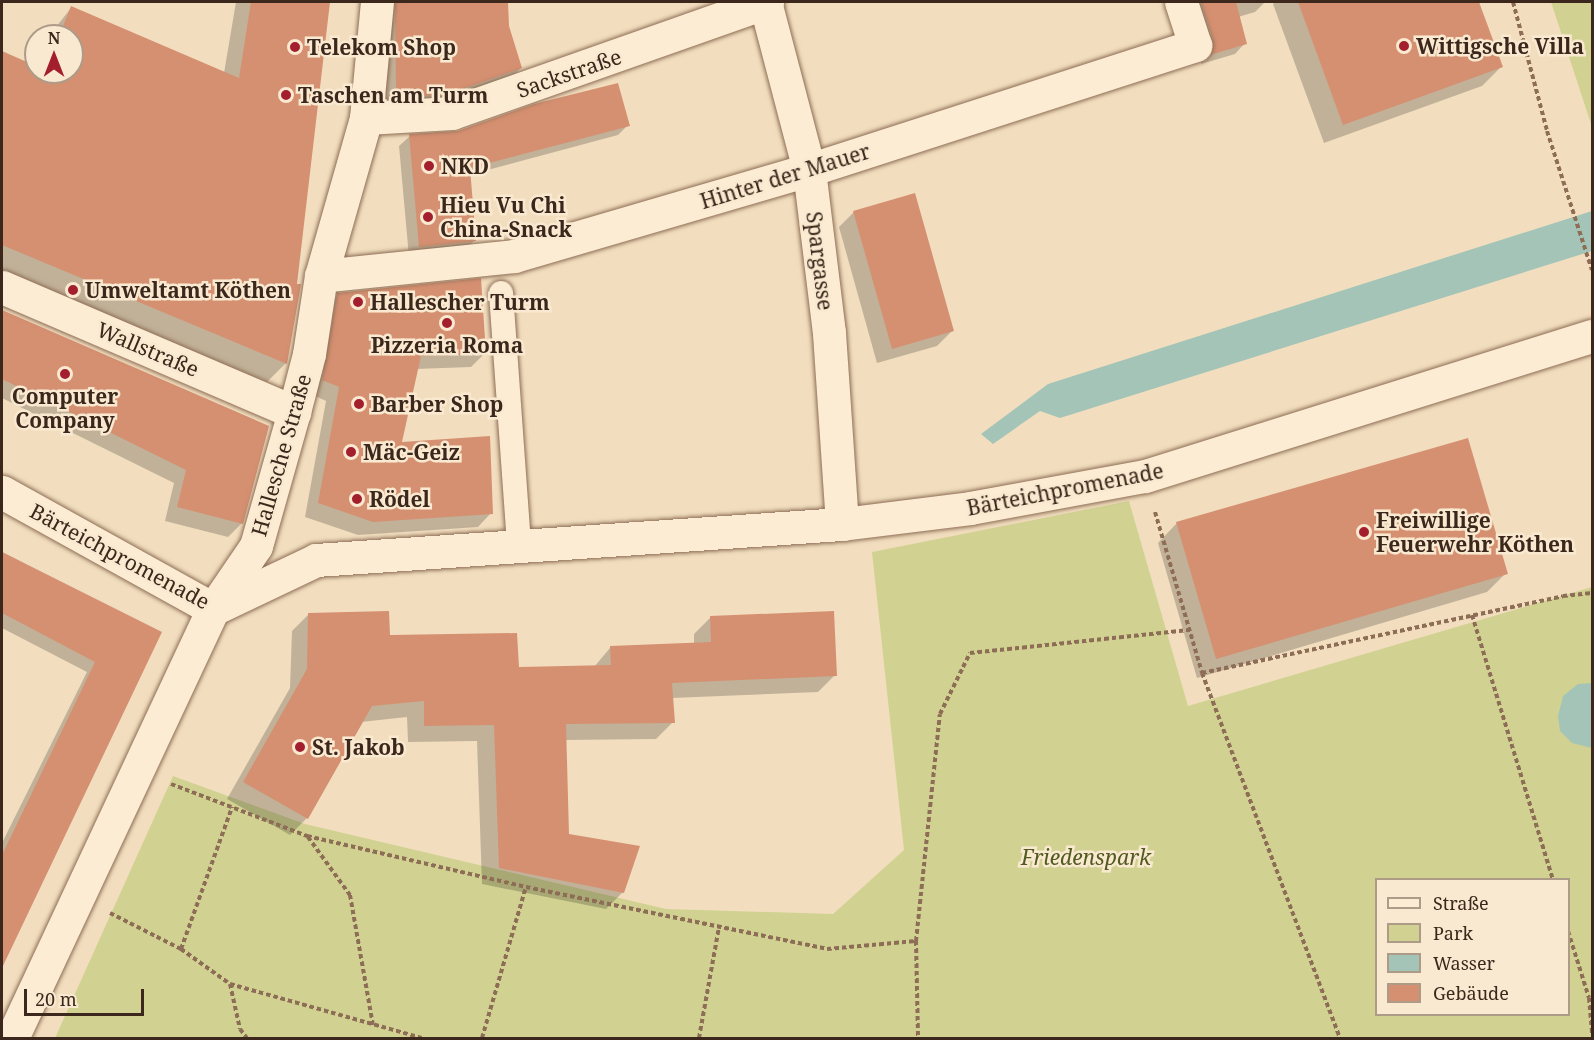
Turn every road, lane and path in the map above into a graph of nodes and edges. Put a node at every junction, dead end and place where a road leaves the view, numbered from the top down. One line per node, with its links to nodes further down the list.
1 (377, 2): 5 (street, Hallesche Straße)
2 (766, 2): 5 (street, Sackstraße); 6 (street, Spargasse)
3 (1181, 2): 6 (street, Hinter der Mauer)
4 (1513, 2): 7 (path)
5 (366, 118): 8 (street, Hallesche Straße)
6 (809, 170): 8 (street, Hinter der Mauer); 15 (street, Spargasse)
7 (1593, 270)
8 (321, 276): 12 (street, Hallesche Straße)
9 (2, 287): 12 (street, Wallstraße)
10 (501, 293): 16 (lane)
11 (1593, 336): 13 (street, Bärteichpromenade)
12 (294, 412): 18 (street, Hallesche Straße)
13 (1145, 476): 15 (street, Bärteichpromenade); 20 (path)
14 (2, 492): 18 (street, Bärteichpromenade)
15 (842, 524): 16 (street, Bärteichpromenade)
16 (519, 546): 18 (street, Bärteichpromenade)
17 (1593, 593): 19 (path)
18 (213, 609): 35 (street, Hallesche Straße)
19 (1472, 615): 21 (path); 25 (path)
20 (1189, 630): 21 (path); 30 (path)
21 (1202, 673): 41 (path)
22 (162, 781): 23 (path)
23 (232, 807): 24 (path); 31 (path)
24 (307, 836): 26 (path); 33 (path)
25 (1553, 878)
26 (526, 887): 28 (path); 38 (path)
27 (102, 909): 31 (path)
28 (719, 927): 30 (path); 39 (path)
29 (1570, 934): 34 (path)
30 (916, 941): 40 (path)
31 (181, 950): 32 (path)
32 (230, 984): 33 (path); 36 (path)
33 (373, 1024): 37 (path)
34 (1593, 1035)
35 (12, 1038)
36 (247, 1038)
37 (422, 1038)
38 (482, 1038)
39 (699, 1038)
40 (918, 1038)
41 (1340, 1038)

